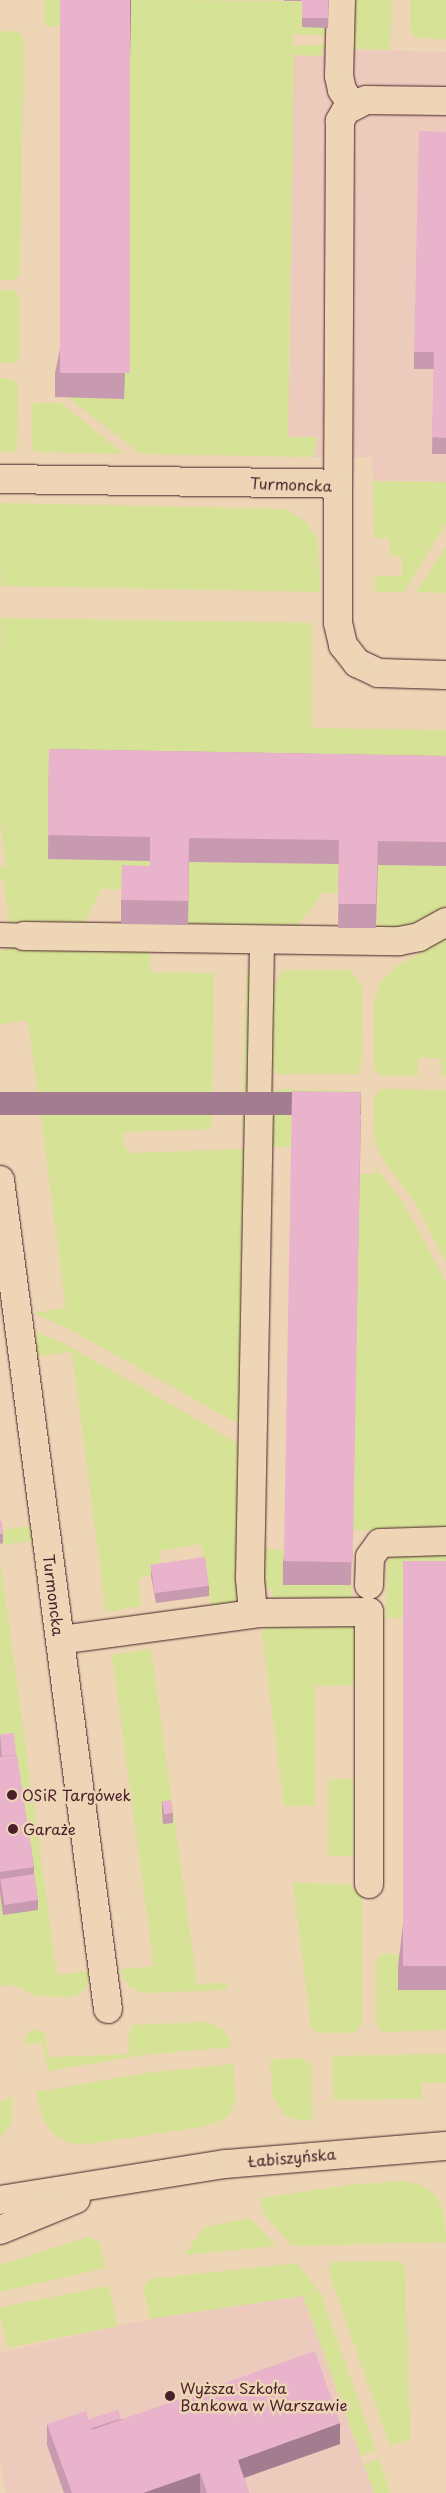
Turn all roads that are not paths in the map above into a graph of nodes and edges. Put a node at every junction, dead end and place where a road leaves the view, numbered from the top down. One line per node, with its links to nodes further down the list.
1 (341, 0): 3 (street)
2 (446, 101): 3 (street)
3 (352, 105): 5 (street)
4 (0, 479): 5 (street, Turmoncka)
5 (338, 484): 6 (street, Turmoncka)
6 (446, 675)
7 (446, 922): 9 (street)
8 (12, 936): 9 (street)
9 (262, 939): 10 (street)
10 (259, 1115): 14 (street)
11 (0, 1180): 15 (street, Turmoncka)
12 (446, 1541): 13 (street)
13 (369, 1598): 14 (street); 16 (street)
14 (253, 1613): 15 (street)
15 (60, 1640): 17 (street, Turmoncka)
16 (369, 1884)
17 (108, 2009)
18 (446, 2146): 19 (street, Łabiszyńska)
19 (138, 2177): 20 (street, Łabiszyńska); 21 (street, Łabiszyńska)
20 (0, 2200)
21 (0, 2230)

